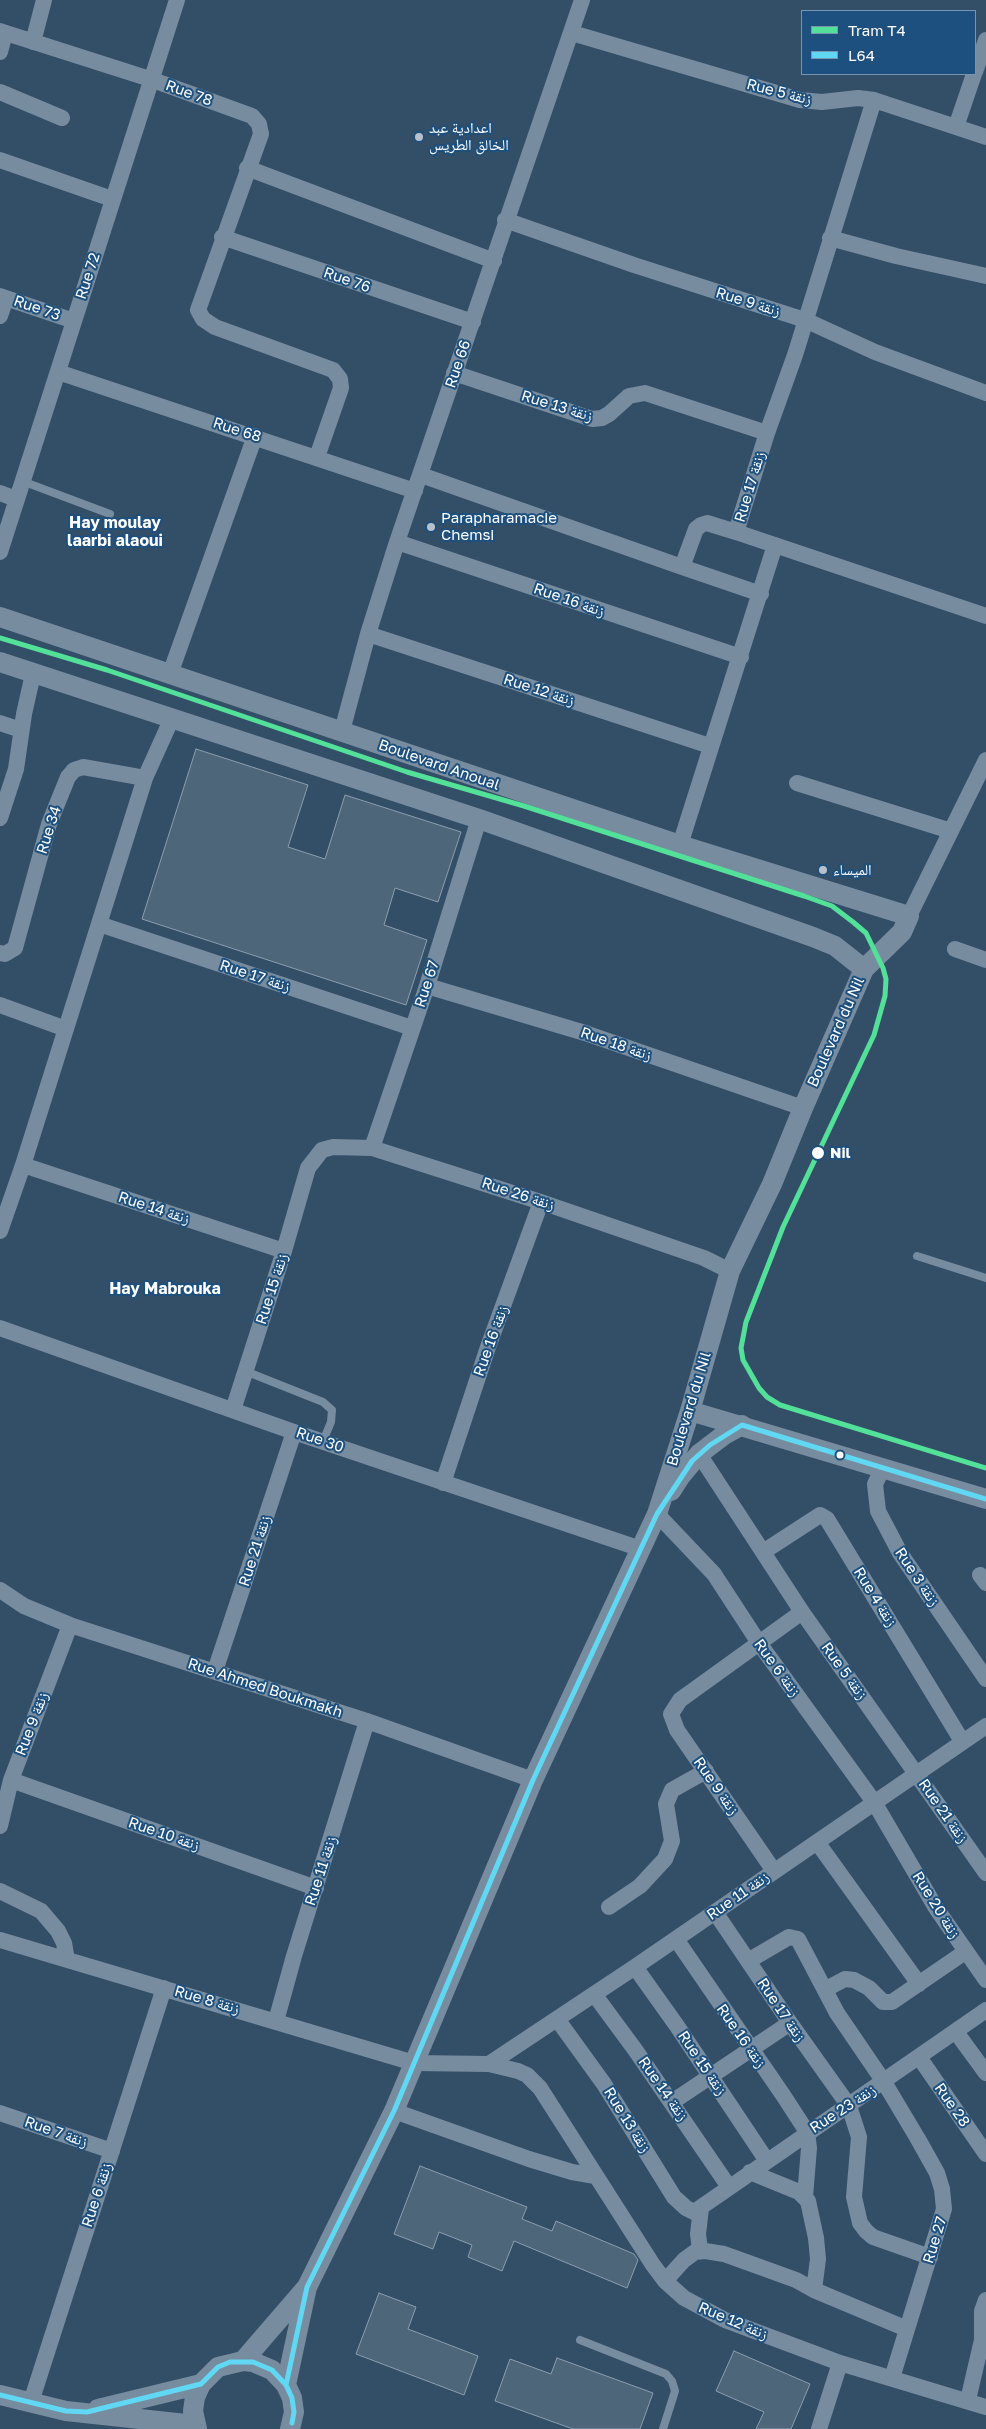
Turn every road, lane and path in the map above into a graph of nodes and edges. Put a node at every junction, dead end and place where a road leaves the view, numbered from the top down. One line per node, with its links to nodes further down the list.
1 (44, 0): 7 (street)
2 (176, 0): 11 (street, Rue 72)
3 (582, 0): 5 (street, Rue 66)
4 (2, 32): 7 (street, Rue 78); 8 (street)
5 (572, 33): 13 (street, Rue 5 زنقة); 20 (street, Rue 66)
6 (986, 40): 9 (street)
7 (33, 42): 11 (street, Rue 78)
8 (0, 52)
9 (976, 68)
10 (973, 75): 15 (street)
11 (150, 79): 18 (street, Rue 78); 19 (street, Rue 72)
12 (0, 92): 14 (street)
13 (874, 100): 15 (street, Rue 5 زنقة); 22 (street, Rue 17 زنقة)
14 (62, 118)
15 (956, 127): 16 (street, Rue 5 زنقة)
16 (986, 137)
17 (0, 160): 19 (street)
18 (247, 168): 21 (street, Rue 78); 23 (street)
19 (112, 199): 28 (street, Rue 72)
20 (506, 220): 23 (street, Rue 66); 27 (street, Rue 9 زنقة)
21 (222, 237): 29 (street, Rue 76); 35 (street, Rue 78)
22 (830, 238): 24 (street); 27 (street, Rue 17 زنقة)
23 (494, 261): 29 (street, Rue 66)
24 (986, 276)
25 (3, 297): 26 (street); 28 (street, Rue 73)
26 (0, 316)
27 (805, 320): 32 (street, Rue 9 زنقة); 33 (street, Rue 17 زنقة)
28 (74, 321): 30 (street, Rue 72)
29 (473, 322): 31 (street, Rue 66)
30 (58, 372): 34 (street, Rue 68); 36 (street, Rue 72)
31 (454, 372): 33 (street, Rue 13 زنقة); 37 (street, Rue 66)
32 (986, 393)
33 (767, 433): 41 (street, Rue 17 زنقة)
34 (255, 436): 35 (street, Rue 68); 53 (street)
35 (317, 457): 37 (street, Rue 68)
36 (22, 481): 39 (street, Rue 72); 40 (lane)
37 (418, 483): 42 (street, Rue 66); 45 (street)
38 (0, 493): 39 (street)
39 (16, 499): 44 (street, Rue 72)
40 (110, 514)
41 (736, 532): 43 (street); 45 (street, Rue 17 زنقة)
42 (397, 542): 49 (street, Rue 66); 50 (street, Rue 16 زنقة)
43 (775, 545): 46 (street); 47 (street)
44 (0, 552)
45 (682, 567): 46 (street)
46 (761, 594): 50 (street)
47 (986, 616)
48 (0, 617): 53 (street, Boulevard Anoual)
49 (368, 634): 57 (street, Rue 66); 58 (street, Rue 12 زنقة)
50 (741, 657): 58 (street)
51 (0, 662): 52 (street)
52 (33, 674): 54 (street); 56 (street)
53 (170, 674): 57 (street, Boulevard Anoual)
54 (172, 718): 60 (street); 63 (street)
55 (0, 723): 56 (street)
56 (21, 730): 62 (street)
57 (342, 732): 65 (street, Boulevard Anoual)
58 (710, 746): 65 (street)
59 (986, 760): 64 (street, Boulevard du Nil)
60 (145, 778): 67 (street); 69 (street, Rue 34)
61 (797, 783): 64 (street)
62 (0, 818)
63 (479, 819): 71 (street); 72 (street, Rue 67)
64 (951, 831): 66 (street, Boulevard du Nil)
65 (680, 845): 66 (street, Boulevard Anoual)
66 (909, 916): 71 (street, Boulevard du Nil)
67 (99, 924): 74 (street, Rue 17 زنقة); 75 (street)
68 (955, 949): 70 (street)
69 (0, 953)
70 (986, 960)
71 (864, 969): 76 (street, Boulevard du Nil)
72 (427, 986): 74 (street, Rue 67); 76 (street, Rue 18 زنقة)
73 (0, 1005): 75 (street)
74 (412, 1028): 77 (street, Rue 67)
75 (66, 1029): 78 (street)
76 (803, 1108): 84 (street, Boulevard du Nil)
77 (372, 1148): 79 (street, Rue 26 زنقة); 80 (street, Rue 26 زنقة)
78 (23, 1165): 81 (street); 82 (street, Rue 14 زنقة)
79 (308, 1168): 82 (street, Rue 15 زنقة)
80 (542, 1202): 84 (street, Rue 26 زنقة); 95 (street, Rue 16 زنقة)
81 (1, 1223)
82 (284, 1251): 87 (street, Rue 15 زنقة)
83 (917, 1256): 85 (lane)
84 (730, 1271): 89 (street, Boulevard du Nil)
85 (986, 1278)
86 (0, 1328): 88 (street, Rue 30)
87 (245, 1371): 88 (street, Rue 15 زنقة); 92 (lane)
88 (233, 1410): 91 (street, Rue 30)
89 (690, 1411): 90 (street); 97 (street, Boulevard du Nil)
90 (742, 1425): 93 (street); 94 (street)
91 (294, 1432): 92 (street, Rue 30); 104 (street, Rue 21 زنقة)
92 (323, 1441): 95 (street, Rue 30)
93 (699, 1454): 97 (street); 99 (street, Rue 5 زنقة)
94 (884, 1468): 96 (street); 105 (street, Rue 3 زنقة)
95 (443, 1482): 98 (street, Rue 30)
96 (986, 1499)
97 (657, 1514): 98 (street, Boulevard du Nil); 103 (street, Rue 6 زنقة)
98 (641, 1549): 112 (street, Boulevard du Nil)
99 (763, 1552): 101 (street, Rue 5 زنقة); 108 (street, Rue 4 زنقة)
100 (0, 1590): 102 (street, Rue Ahmed Boukmakh)
101 (802, 1612): 103 (street); 110 (street, Rue 5 زنقة)
102 (70, 1625): 104 (street, Rue Ahmed Boukmakh); 111 (street, Rue 9 زنقة)
103 (759, 1643): 109 (street, Rue 9 زنقة); 113 (street, Rue 6 زنقة)
104 (215, 1671): 106 (street, Rue Ahmed Boukmakh)
105 (986, 1679)
106 (367, 1721): 112 (street, Rue Ahmed Boukmakh); 119 (street, Rue 11 زنقة)
107 (986, 1726): 108 (street, Rue 11 زنقة)
108 (962, 1741): 110 (street, Rue 11 زنقة)
109 (706, 1771): 117 (street, Rue 9 زنقة); 121 (street)
110 (917, 1773): 113 (street, Rue 11 زنقة); 118 (street, Rue 21 زنقة)
111 (11, 1780): 114 (street, Rue 9 زنقة); 119 (street, Rue 10 زنقة)
112 (534, 1780): 141 (street, Boulevard du Nil)
113 (874, 1802): 115 (street, Rue 6 زنقة); 116 (street, Rue 11 زنقة)
114 (0, 1826)
115 (890, 1828): 125 (street, Rue 20 زنقة)
116 (817, 1842): 117 (street, Rue 11 زنقة); 130 (street)
117 (774, 1871): 122 (street, Rue 11 زنقة)
118 (986, 1873)
119 (316, 1888): 136 (street, Rue 11 زنقة)
120 (0, 1891): 126 (street)
121 (609, 1906)
122 (715, 1912): 123 (street, Rue 11 زنقة); 127 (street, Rue 17 زنقة)
123 (676, 1939): 128 (street, Rue 11 زنقة); 139 (street, Rue 16 زنقة)
124 (0, 1940): 126 (street, Rue 8 زنقة)
125 (965, 1952): 129 (street, Rue 20 زنقة); 130 (street)
126 (67, 1960): 131 (street, Rue 8 زنقة)
127 (748, 1961): 132 (street, Rue 27); 137 (street, Rue 17 زنقة)
128 (635, 1968): 133 (street, Rue 11 زنقة); 145 (street, Rue 15 زنقة)
129 (986, 1980)
130 (919, 1984): 132 (street)
131 (164, 1988): 136 (street, Rue 8 زنقة); 152 (street, Rue 6 زنقة)
132 (826, 1989): 146 (street, Rue 27)
133 (594, 1994): 135 (street, Rue 11 زنقة); 147 (street, Rue 14 زنقة)
134 (986, 2010): 138 (street, Rue 23 زنقة)
135 (557, 2019): 142 (street, Rue 11 زنقة); 159 (street, Rue 13 زنقة)
136 (276, 2021): 141 (street, Rue 8 زنقة)
137 (790, 2023): 139 (street); 148 (street, Rue 17 زنقة)
138 (956, 2032): 140 (street, Rue 23 زنقة); 143 (street)
139 (751, 2050): 145 (street); 151 (street, Rue 16 زنقة)
140 (919, 2057): 146 (street, Rue 23 زنقة); 153 (street, Rue 28)
141 (414, 2063): 142 (street, Rue 8 زنقة); 149 (street, Boulevard du Nil)
142 (489, 2064): 144 (street, Rue 8 زنقة)
143 (986, 2073)
144 (527, 2075): 156 (street, Rue 12 زنقة)
145 (711, 2076): 147 (street); 154 (street, Rue 15 زنقة)
146 (884, 2082): 148 (street, Rue 23 زنقة); 161 (street, Rue 27)
147 (672, 2102): 157 (street, Rue 14 زنقة)
148 (848, 2106): 151 (street, Rue 23 زنقة); 161 (street, Rue 17 زنقة)
149 (394, 2111): 156 (street); 163 (street, Boulevard du Nil)
150 (0, 2113): 152 (street, Rue 7 زنقة)
151 (807, 2132): 154 (street, Rue 23 زنقة); 158 (street)
152 (112, 2151): 176 (street, Rue 6 زنقة)
153 (986, 2154)
154 (767, 2161): 155 (street, Rue 23 زنقة)
155 (750, 2172): 157 (street, Rue 23 زنقة); 158 (street)
156 (595, 2176): 162 (street, Rue 12 زنقة)
157 (728, 2187): 159 (street, Rue 23 زنقة)
158 (806, 2197): 164 (street)
159 (701, 2208): 160 (street)
160 (700, 2250): 162 (street); 164 (street)
161 (930, 2257): 166 (street, Rue 27)
162 (665, 2281): 170 (street, Rue 12 زنقة)
163 (307, 2286): 169 (street, Boulevard du Nil); 173 (street, Boulevard du Nil)
164 (814, 2290): 166 (street)
165 (986, 2300): 168 (street)
166 (907, 2329): 171 (street, Rue 27)
167 (580, 2340): 181 (lane)
168 (984, 2341): 175 (street)
169 (242, 2361): 172 (street); 173 (street)
170 (840, 2363): 171 (street, Rue 12 زنقة); 182 (street)
171 (892, 2378): 175 (street, Rue 12 زنقة)
172 (200, 2384): 178 (street); 179 (street)
173 (286, 2385): 180 (street)
174 (0, 2395): 176 (street)
175 (968, 2400): 177 (street, Rue 12 زنقة)
176 (31, 2402): 178 (street)
177 (986, 2407)
178 (87, 2412): 179 (street)
179 (196, 2427)
180 (290, 2429)
181 (663, 2429)
182 (819, 2429)

